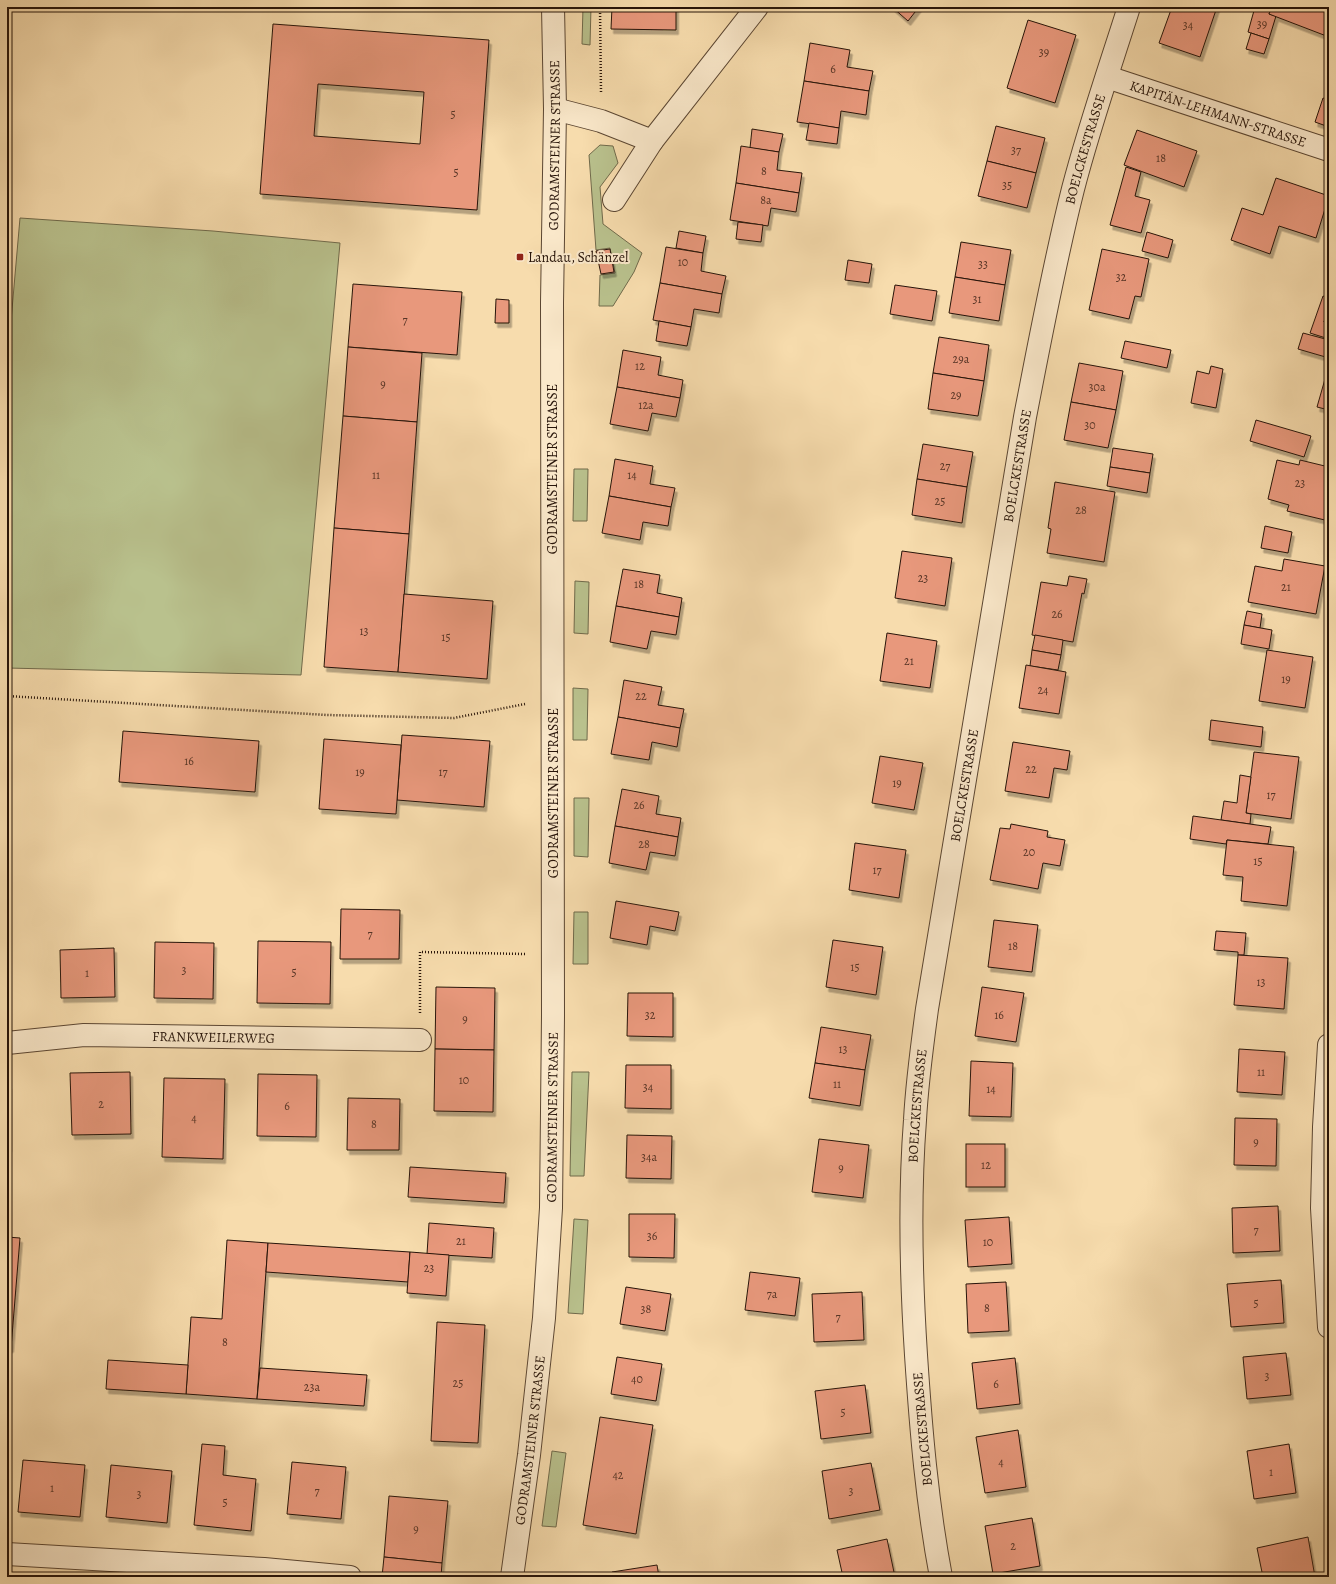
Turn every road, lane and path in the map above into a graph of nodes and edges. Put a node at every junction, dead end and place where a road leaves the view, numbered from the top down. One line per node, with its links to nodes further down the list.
1 (553, 7): 6 (street, GODRAMSTEINER STRASSE)
2 (600, 7): 7 (path)
3 (757, 7): 8 (street)
4 (1129, 7): 5 (street, BOELCKESTRASSE)
5 (1107, 76): 9 (street, KAPITÄN-LEHMANN-STRASSE); 21 (street, BOELCKESTRASSE)
6 (555, 109): 7 (street); 20 (street, GODRAMSTEINER STRASSE)
7 (601, 121): 8 (street)
8 (652, 141): 10 (street)
9 (1329, 150)
10 (614, 200)
11 (7, 696): 12 (path)
12 (531, 702)
13 (527, 954): 14 (path)
14 (420, 1040): 15 (street, FRANKWEILERWEG)
15 (7, 1043)
16 (1329, 1045): 17 (street)
17 (1329, 1327)
18 (7, 1554): 19 (street)
19 (350, 1577)
20 (512, 1577)
21 (941, 1577)

